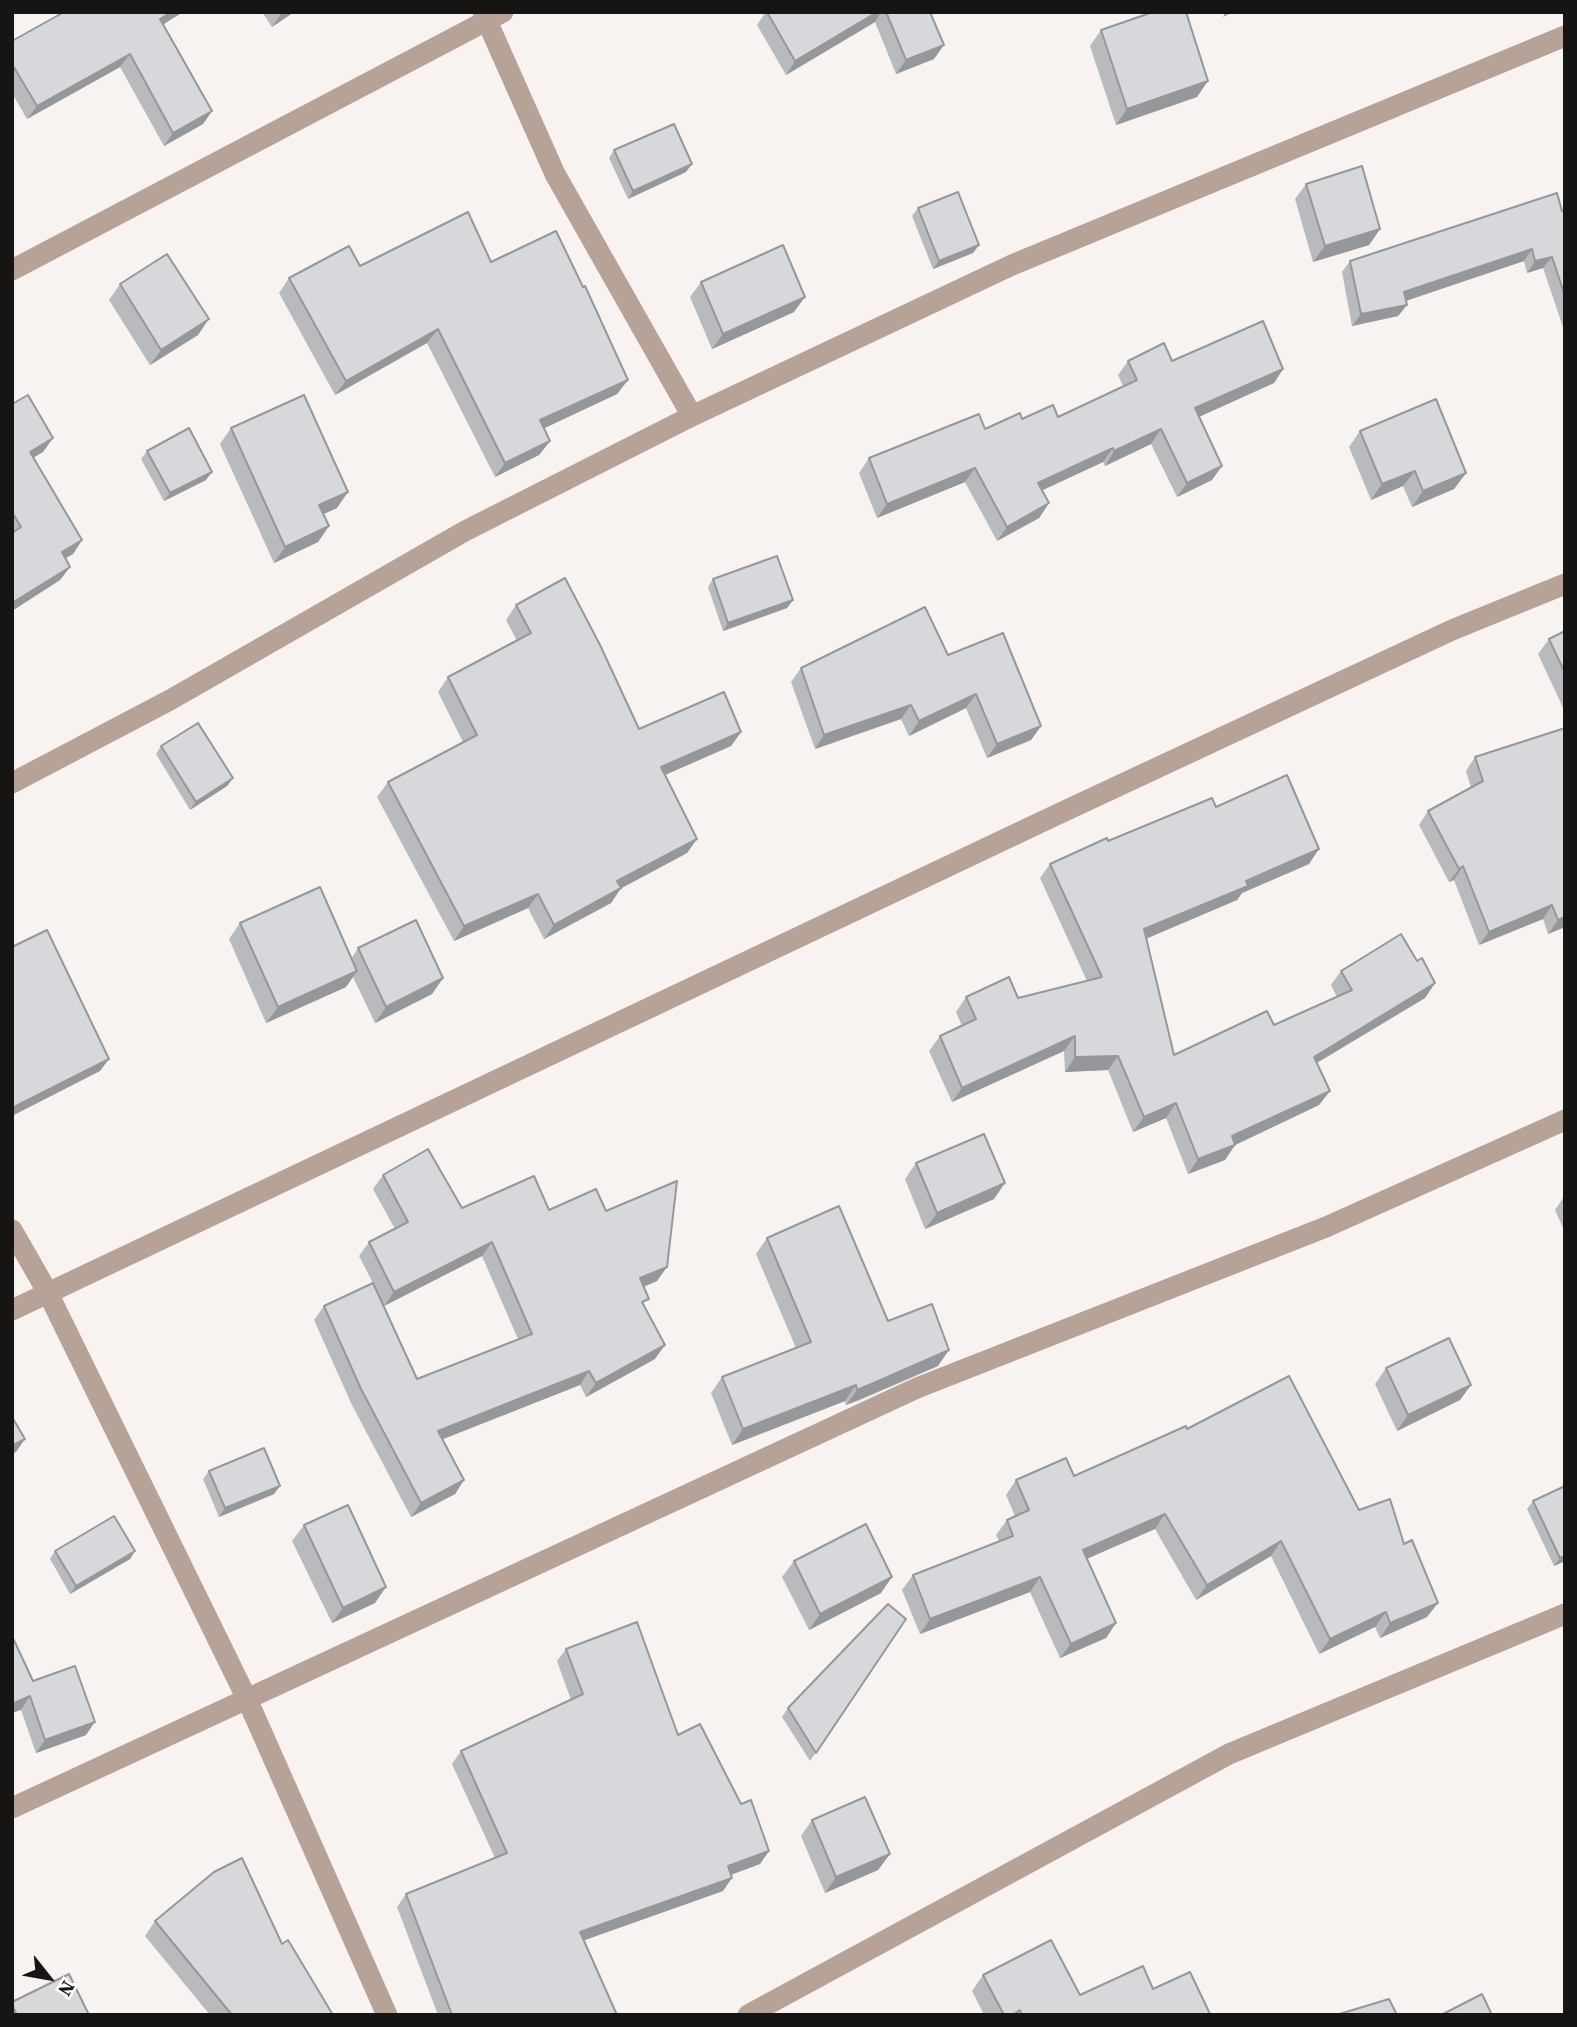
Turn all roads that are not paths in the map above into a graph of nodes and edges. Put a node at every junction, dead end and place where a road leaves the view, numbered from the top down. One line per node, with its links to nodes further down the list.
1 (492, 15): 3 (street); 4 (street)
2 (1565, 36): 4 (street)
3 (12, 270)
4 (692, 416): 6 (street)
5 (1565, 583): 9 (street)
6 (12, 783)
7 (1565, 1120): 12 (street)
8 (12, 1230): 9 (street)
9 (48, 1293): 10 (street); 12 (street)
10 (12, 1310)
11 (1565, 1614): 15 (street)
12 (247, 1699): 13 (street); 14 (street)
13 (12, 1808)
14 (387, 2015)
15 (748, 2015)

